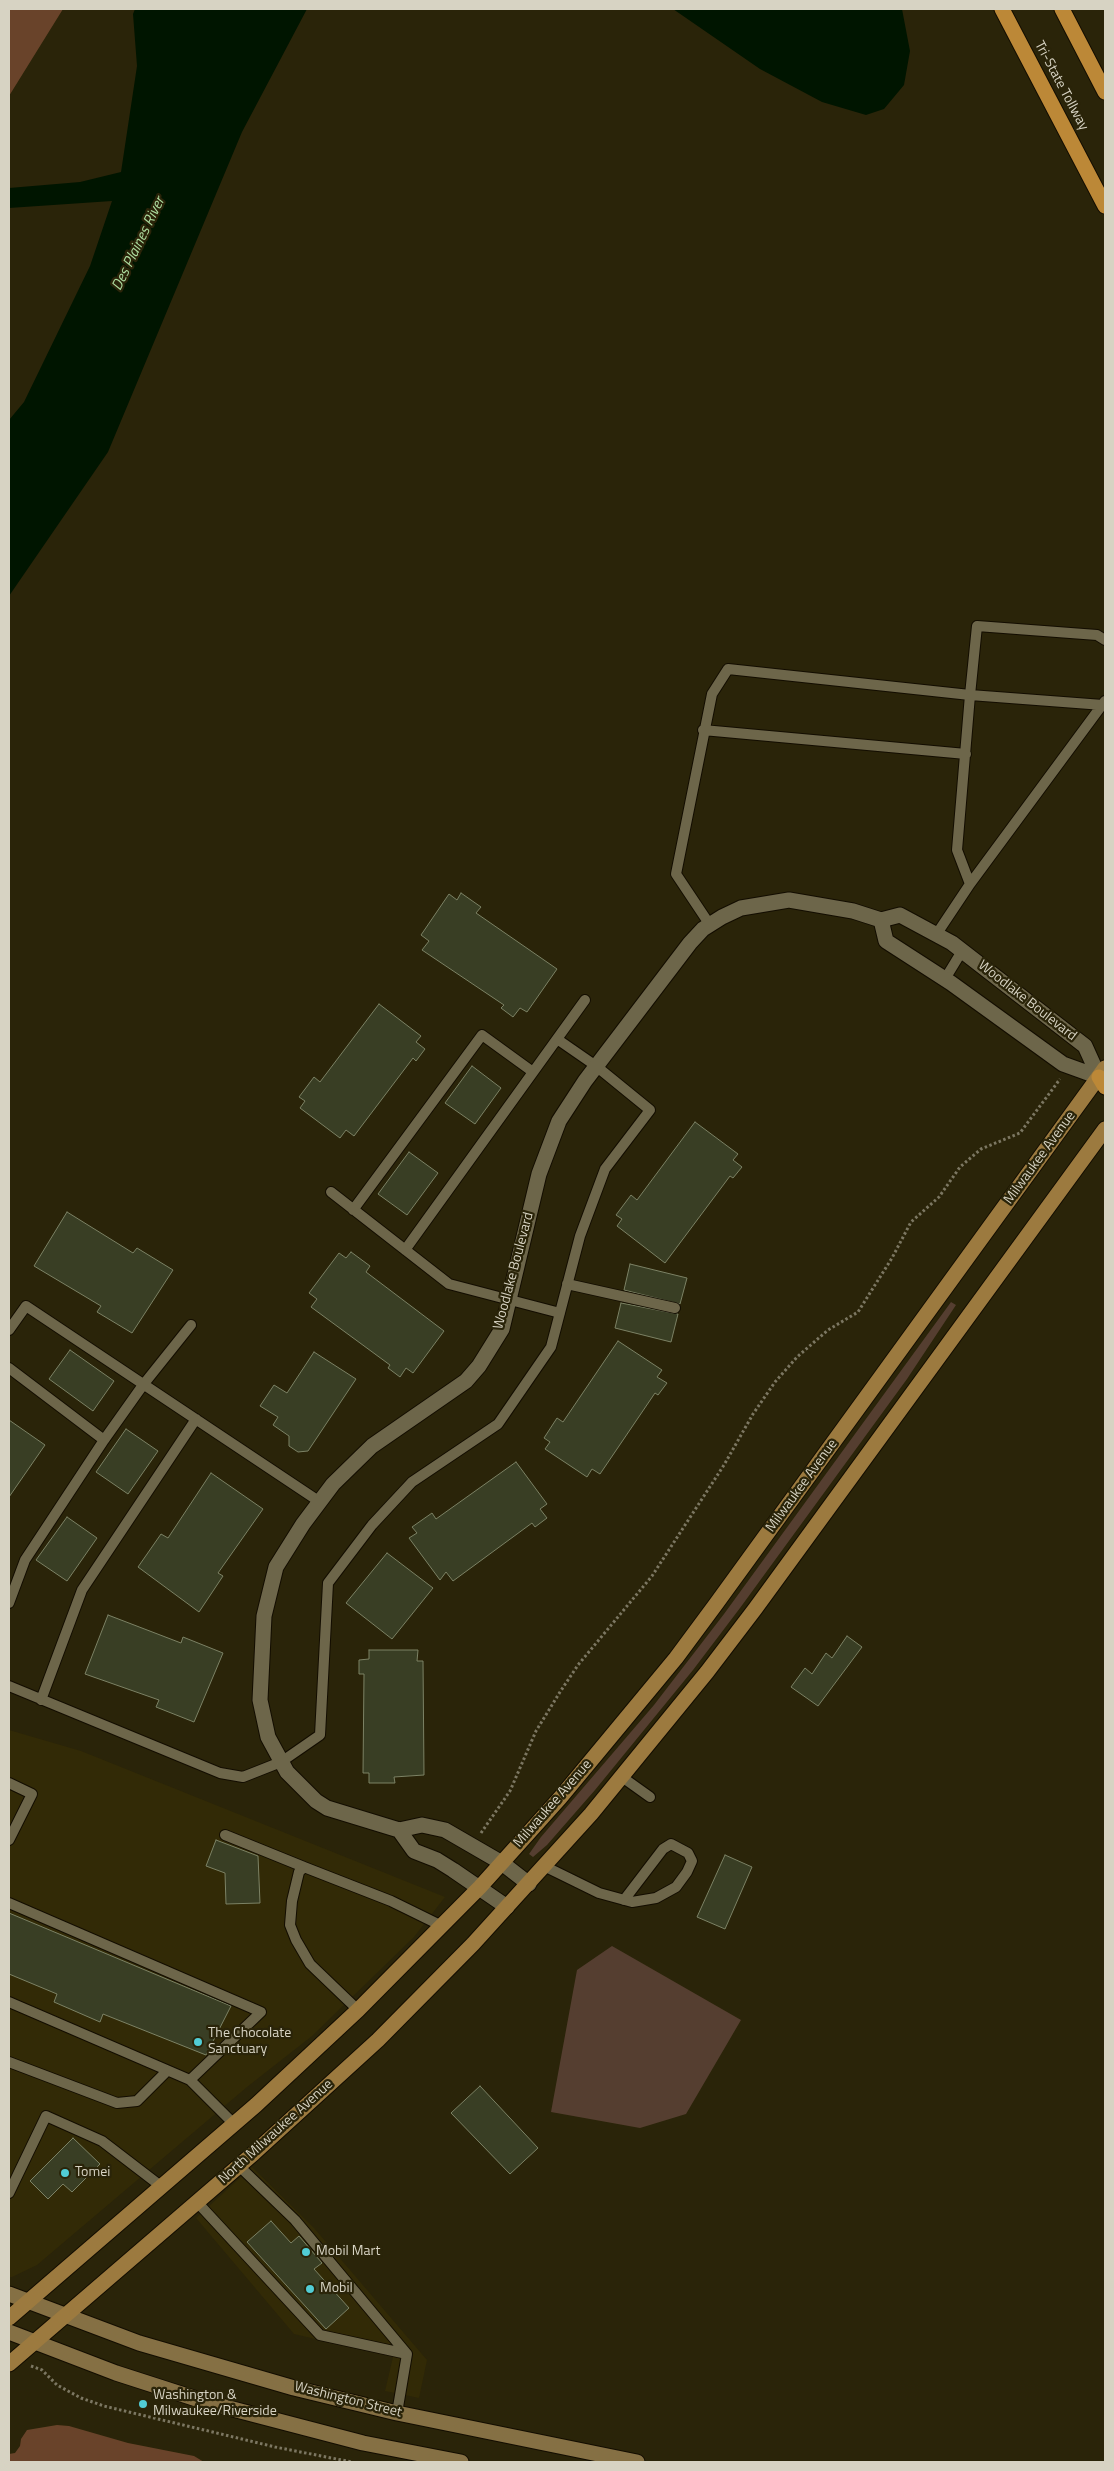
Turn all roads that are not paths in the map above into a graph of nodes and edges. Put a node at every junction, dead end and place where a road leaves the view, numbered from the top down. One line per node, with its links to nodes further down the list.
1 (1002, 9): 4 (highway, Tri-State Tollway)
2 (1062, 9): 3 (highway)
3 (1105, 92)
4 (1105, 206)
5 (1105, 640): 6 (lane)
6 (970, 695): 7 (lane); 8 (lane); 9 (lane)
7 (1104, 703): 10 (lane)
8 (703, 730): 9 (lane); 12 (lane)
9 (966, 754): 10 (lane)
10 (970, 884): 13 (lane)
11 (881, 920): 12 (street, Woodlake Boulevard); 13 (street, Woodlake Boulevard); 15 (street, Woodlake Boulevard)
12 (710, 925): 18 (street, Woodlake Boulevard)
13 (936, 935): 14 (street, Woodlake Boulevard)
14 (962, 951): 15 (lane); 20 (street, Woodlake Boulevard)
15 (945, 979): 20 (street, Woodlake Boulevard)
16 (585, 1000): 17 (lane)
17 (557, 1039): 18 (lane); 19 (lane)
18 (596, 1066): 25 (lane); 26 (street, Woodlake Boulevard)
19 (533, 1072): 23 (lane); 24 (lane)
20 (1103, 1078): 46 (main road, Milwaukee Avenue)
21 (1105, 1129): 40 (main road)
22 (331, 1192): 23 (lane)
23 (353, 1210): 24 (lane)
24 (405, 1250): 26 (lane)
25 (567, 1284): 27 (lane); 28 (lane)
26 (509, 1300): 28 (lane); 35 (street, Woodlake Boulevard)
27 (675, 1308)
28 (560, 1313): 39 (lane)
29 (191, 1325): 32 (lane)
30 (9, 1330): 32 (lane)
31 (9, 1368): 34 (lane)
32 (143, 1385): 33 (lane); 34 (lane)
33 (196, 1420): 35 (lane); 38 (lane)
34 (104, 1440): 36 (lane)
35 (320, 1502): 39 (street, Woodlake Boulevard)
36 (9, 1603)
37 (9, 1686): 38 (lane)
38 (42, 1700): 39 (lane)
39 (281, 1762): 43 (street, Woodlake Boulevard)
40 (622, 1778): 42 (lane); 47 (main road)
41 (9, 1783): 45 (lane)
42 (650, 1797)
43 (399, 1830): 46 (street); 50 (street)
44 (225, 1835): 48 (lane)
45 (9, 1840)
46 (502, 1863): 49 (street); 50 (main road, Milwaukee Avenue)
47 (544, 1866): 49 (main road); 51 (lane)
48 (304, 1867): 54 (lane); 56 (lane)
49 (529, 1884): 53 (main road, North Milwaukee Avenue)
50 (480, 1887): 53 (street); 54 (main road)
51 (624, 1900): 51 (lane)
52 (9, 1903): 59 (lane)
53 (507, 1907): 61 (main road, North Milwaukee Avenue)
54 (442, 1926): 56 (main road)
55 (9, 2002): 58 (lane)
56 (358, 2010): 60 (main road)
57 (9, 2062): 58 (lane)
58 (167, 2071): 59 (lane)
59 (190, 2080): 60 (lane)
60 (234, 2124): 62 (main road)
61 (239, 2166): 64 (main road, North Milwaukee Avenue); 71 (lane)
62 (162, 2187): 63 (lane); 66 (main road)
63 (9, 2193)
64 (197, 2202): 67 (main road, North Milwaukee Avenue); 71 (lane)
65 (9, 2294): 66 (main road, Washington Street)
66 (28, 2302): 67 (main road, Washington Street); 68 (main road)
67 (65, 2315): 70 (main road, North Milwaukee Avenue); 73 (main road, Washington Street)
68 (9, 2318)
69 (9, 2332): 70 (main road)
70 (34, 2342): 72 (main road, North Milwaukee Avenue); 74 (main road)
71 (407, 2354): 73 (lane)
72 (9, 2364)
73 (397, 2413): 75 (main road, Washington Street)
74 (461, 2462)
75 (637, 2462)

